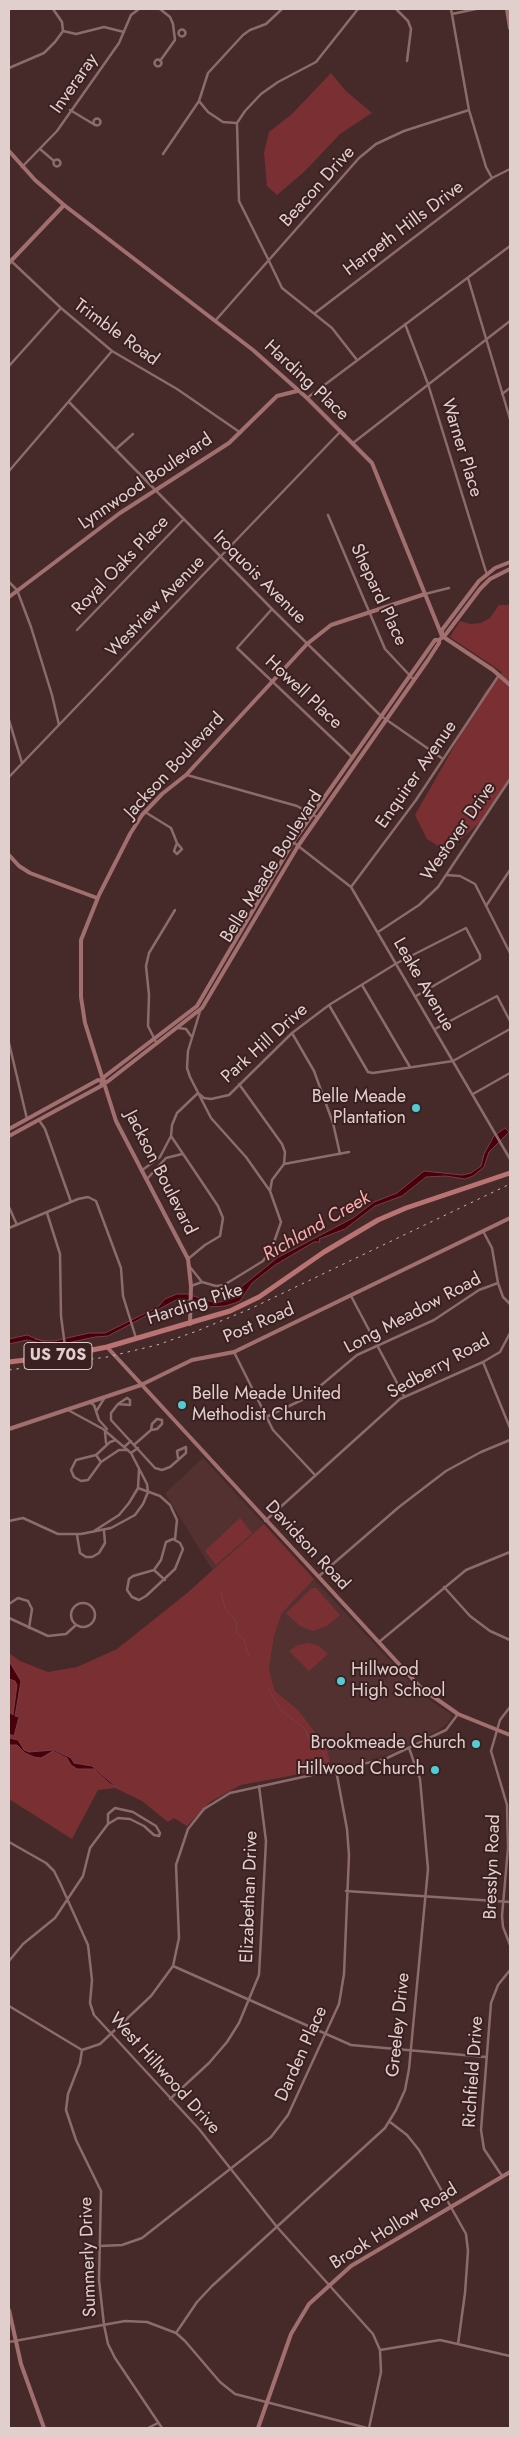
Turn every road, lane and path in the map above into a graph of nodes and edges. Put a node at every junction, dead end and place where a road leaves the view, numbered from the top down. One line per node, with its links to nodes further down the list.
1 (53, 9): 12 (street)
2 (139, 9): 13 (street, Inveraray)
3 (160, 9): 14 (street)
4 (282, 9): 19 (street)
5 (358, 9): 22 (street)
6 (396, 9): 17 (street)
7 (452, 9): 10 (street)
8 (476, 9): 10 (street)
9 (507, 9): 11 (street)
10 (452, 14): 21 (street)
11 (510, 28)
12 (62, 31): 13 (street); 18 (street)
13 (124, 32): 20 (street, Inveraray)
14 (175, 33): 15 (street); 16 (street)
15 (179, 33)
16 (160, 61)
17 (407, 61)
18 (9, 68)
19 (199, 101): 22 (street); 26 (street)
20 (70, 110): 23 (street); 24 (street, Inveraray)
21 (469, 110): 30 (street); 34 (street, Beacon Drive)
22 (237, 123): 34 (street)
23 (95, 124)
24 (40, 149): 27 (street); 28 (street, Inveraray)
25 (9, 150): 28 (street, Harding Place)
26 (162, 154)
27 (54, 161)
28 (22, 166): 31 (street, Harding Place)
29 (510, 169): 30 (street, Harpeth Hills Drive)
30 (492, 178): 37 (street, Harpeth Hills Drive)
31 (64, 205): 33 (street); 39 (street, Harding Place)
32 (510, 246): 35 (street)
33 (9, 261): 36 (street, Trimble Road)
34 (269, 261): 37 (street); 39 (street, Beacon Drive)
35 (468, 278): 40 (street); 41 (street)
36 (61, 308): 42 (street, Trimble Road); 44 (street)
37 (315, 313): 43 (street)
38 (510, 321): 41 (street)
39 (214, 322): 47 (street, Harding Place)
40 (405, 324): 43 (street); 45 (street, Warner Place)
41 (486, 339): 45 (street); 48 (street)
42 (112, 351): 50 (street); 53 (street, Trimble Road)
43 (357, 360): 49 (street)
44 (9, 366)
45 (428, 384): 55 (street); 64 (street, Warner Place)
46 (510, 388): 48 (street)
47 (297, 391): 49 (street, Harding Place); 53 (street, Lynnwood Boulevard)
48 (502, 394): 51 (street)
49 (307, 398): 52 (street, Harding Place)
50 (69, 402): 56 (street, Iroquois Avenue); 57 (street)
51 (510, 419)
52 (341, 432): 55 (street, Harding Place); 61 (street, Westview Avenue)
53 (241, 433): 58 (street, Lynnwood Boulevard)
54 (133, 434): 56 (street)
55 (353, 444): 69 (street, Harding Place)
56 (116, 449): 58 (street, Iroquois Avenue)
57 (9, 471)
58 (155, 490): 60 (street, Iroquois Avenue); 68 (street, Lynnwood Boulevard)
59 (328, 515): 72 (street, Shepard Place)
60 (184, 519): 61 (street, Iroquois Avenue); 73 (street, Royal Oaks Place)
61 (222, 557): 71 (street, Iroquois Avenue); 85 (street, Westview Avenue)
62 (510, 562): 64 (street, Belle Meade Boulevard)
63 (510, 569): 65 (street, Belle Meade Boulevard)
64 (486, 574): 65 (street, Warner Place); 74 (street, Belle Meade Boulevard)
65 (490, 579): 74 (street, Belle Meade Boulevard)
66 (9, 582): 68 (street)
67 (449, 588): 69 (street, Jackson Boulevard)
68 (17, 590): 70 (street, Lynnwood Boulevard); 85 (street)
69 (425, 594): 72 (street, Jackson Boulevard); 74 (street, Harding Place)
70 (9, 597)
71 (272, 609): 76 (street, Iroquois Avenue); 80 (street, Howell Place)
72 (368, 612): 76 (street, Jackson Boulevard); 78 (street, Shepard Place)
73 (77, 630)
74 (442, 636): 75 (street, Belle Meade Boulevard); 77 (street)
75 (439, 640): 78 (street, Belle Meade Boulevard); 79 (street, Belle Meade Boulevard)
76 (307, 644): 80 (street, Jackson Boulevard); 82 (street, Iroquois Avenue)
77 (499, 675): 81 (street); 87 (street, Enquirer Avenue)
78 (409, 677): 79 (street, Shepard Place); 82 (street, Belle Meade Boulevard)
79 (414, 680): 84 (street, Belle Meade Boulevard)
80 (272, 682): 86 (street, Howell Place); 90 (street, Jackson Boulevard)
81 (510, 685)
82 (382, 716): 84 (street, Iroquois Avenue); 86 (street, Belle Meade Boulevard)
83 (9, 720): 89 (street)
84 (386, 720): 87 (street, Iroquois Avenue); 88 (street, Belle Meade Boulevard)
85 (59, 725): 89 (street, Westview Avenue)
86 (352, 757): 88 (street); 94 (street, Belle Meade Boulevard)
87 (443, 759): 102 (street, Enquirer Avenue)
88 (357, 760): 95 (street, Belle Meade Boulevard)
89 (22, 763): 91 (street, Westview Avenue)
90 (186, 775): 93 (street, Jackson Boulevard); 94 (street)
91 (9, 777)
92 (510, 779): 101 (street, Westover Drive)
93 (145, 812): 97 (street); 105 (street, Jackson Boulevard)
94 (312, 814): 95 (street); 96 (street, Belle Meade Boulevard)
95 (318, 817): 98 (street, Belle Meade Boulevard)
96 (293, 842): 98 (street, Leake Avenue); 103 (street, Belle Meade Boulevard)
97 (177, 843)
98 (298, 846): 102 (street, Leake Avenue); 104 (street, Belle Meade Boulevard)
99 (9, 855): 105 (street)
100 (510, 870): 107 (street)
101 (446, 875): 107 (street); 110 (street, Westover Drive)
102 (352, 886): 110 (street, Leake Avenue)
103 (264, 892): 104 (street); 106 (street, Belle Meade Boulevard)
104 (269, 894): 108 (street, Belle Meade Boulevard)
105 (97, 898): 131 (street, Jackson Boulevard)
106 (255, 906): 108 (street); 116 (street, Belle Meade Boulevard)
107 (486, 906): 111 (street)
108 (260, 909): 116 (street, Belle Meade Boulevard)
109 (175, 910): 123 (street)
110 (378, 932): 112 (street, Leake Avenue)
111 (510, 953)
112 (397, 963): 113 (street, Park Hill Drive); 114 (street, Leake Avenue); 114 (street, Park Hill Drive)
113 (362, 985): 115 (street, Park Hill Drive); 129 (street)
114 (416, 996): 119 (street, Leake Avenue)
115 (329, 1005): 121 (street, Park Hill Drive); 129 (street)
116 (200, 1007): 118 (street, Belle Meade Boulevard); 122 (street)
117 (510, 1020): 119 (street)
118 (175, 1026): 122 (street); 123 (street, Belle Meade Boulevard); 125 (street, Belle Meade Boulevard)
119 (435, 1029): 128 (street, Leake Avenue)
120 (510, 1030): 128 (street)
121 (292, 1033): 132 (street, Park Hill Drive); 144 (street)
122 (192, 1036): 133 (street)
123 (154, 1039): 125 (street); 126 (street, Belle Meade Boulevard)
124 (9, 1043): 136 (street)
125 (157, 1044): 127 (street, Belle Meade Boulevard)
126 (132, 1056): 127 (street); 131 (street, Belle Meade Boulevard)
127 (136, 1060): 131 (street, Belle Meade Boulevard)
128 (453, 1061): 129 (street); 134 (street, Leake Avenue)
129 (410, 1067)
130 (510, 1073): 134 (street)
131 (103, 1081): 135 (street, Belle Meade Boulevard); 137 (street, Belle Meade Boulevard); 147 (street, Jackson Boulevard)
132 (239, 1084): 133 (street, Park Hill Drive); 146 (street)
133 (198, 1093): 141 (street); 150 (street)
134 (473, 1094): 145 (street, Leake Avenue)
135 (36, 1114): 136 (street, Belle Meade Boulevard); 137 (street)
136 (27, 1119): 138 (street); 139 (street, Belle Meade Boulevard)
137 (38, 1119): 138 (street, Belle Meade Boulevard); 151 (street)
138 (32, 1123): 140 (street, Belle Meade Boulevard)
139 (9, 1129)
140 (9, 1136)
141 (171, 1136): 143 (street); 147 (street)
142 (349, 1152): 144 (street)
143 (182, 1154): 149 (street); 158 (street)
144 (340, 1154): 146 (street)
145 (510, 1159)
146 (284, 1164): 150 (street)
147 (142, 1171): 149 (street, Jackson Boulevard)
148 (510, 1173): 165 (main road, Harding Pike / US 70S)
149 (147, 1179): 158 (street, Jackson Boulevard)
150 (270, 1191): 160 (street)
151 (71, 1202): 153 (street); 167 (street)
152 (9, 1207): 155 (street)
153 (47, 1213): 155 (street); 171 (street)
154 (510, 1218): 157 (street, Post Road)
155 (17, 1225): 156 (street)
156 (9, 1228)
157 (483, 1231): 161 (street); 163 (street, Post Road)
158 (188, 1259): 159 (street, Jackson Boulevard)
159 (190, 1267): 160 (street); 162 (street, Jackson Boulevard)
160 (202, 1282): 162 (street)
161 (498, 1284): 164 (street); 168 (street, Long Meadow Road)
162 (191, 1286): 165 (street, Jackson Boulevard)
163 (351, 1296): 168 (street); 170 (street, Post Road)
164 (510, 1304)
165 (190, 1324): 167 (main road, Harding Pike / US 70S)
166 (510, 1333): 173 (street, Sedberry Road)
167 (137, 1338): 169 (main road, Harding Pike / US 70S)
168 (377, 1346): 175 (street); 184 (street, Long Meadow Road)
169 (107, 1347): 171 (main road, Harding Pike / US 70S); 174 (street, Davidson Road)
170 (234, 1352): 174 (street, Post Road); 184 (street)
171 (67, 1356): 172 (main road, Harding Pike / US 70S)
172 (9, 1362)
173 (483, 1362): 175 (street, Sedberry Road); 186 (street)
174 (141, 1385): 176 (street, Post Road); 209 (street, Davidson Road)
175 (404, 1396): 205 (street, Sedberry Road)
176 (106, 1397): 177 (street, Post Road); 181 (street)
177 (89, 1402): 179 (street, Post Road); 181 (street)
178 (118, 1404): 178 (street); 193 (street)
179 (80, 1405): 180 (street, Post Road); 182 (street)
180 (66, 1409): 182 (street); 187 (street, Post Road)
181 (97, 1410): 183 (street)
182 (78, 1414): 185 (street)
183 (98, 1416): 185 (street); 190 (street)
184 (266, 1417): 205 (street)
185 (90, 1422): 188 (street)
186 (510, 1428)
187 (9, 1429)
188 (103, 1429): 190 (street); 195 (street)
189 (151, 1430): 189 (street); 194 (street)
190 (112, 1435): 192 (street)
191 (510, 1440): 216 (street)
192 (118, 1441): 195 (street); 196 (street); 198 (street)
193 (131, 1441): 194 (street); 196 (street)
194 (135, 1444): 197 (street)
195 (106, 1445): 201 (street)
196 (124, 1447): 199 (street)
197 (138, 1448): 200 (street); 202 (street)
198 (119, 1450): 199 (street); 203 (street)
199 (127, 1450): 200 (street)
200 (131, 1453): 204 (street)
201 (96, 1454): 203 (street); 203 (street)
202 (178, 1458): 202 (street)
203 (101, 1462)
204 (139, 1467): 206 (street); 207 (street)
205 (315, 1476): 209 (street, Sedberry Road)
206 (138, 1488): 207 (street); 211 (street)
207 (148, 1492): 210 (street); 213 (street)
208 (9, 1521): 212 (street)
209 (265, 1521): 216 (street, Davidson Road)
210 (104, 1531): 211 (street); 212 (street)
211 (90, 1532): 212 (street)
212 (77, 1534)
213 (175, 1539): 215 (street); 217 (street)
214 (510, 1552): 218 (street)
215 (154, 1570): 217 (street); 217 (street)
216 (318, 1577): 226 (street, Davidson Road)
217 (165, 1580)
218 (444, 1587): 225 (street); 226 (street)
219 (9, 1604): 220 (street)
220 (30, 1617): 222 (street); 224 (street)
221 (9, 1618): 222 (street)
222 (19, 1621): 224 (street)
223 (76, 1625): 223 (street); 224 (street)
224 (29, 1628)
225 (510, 1640)
226 (378, 1643): 228 (street, Davidson Road)
227 (510, 1707): 229 (street, Bresslyn Road)
228 (458, 1714): 229 (street, Davidson Road); 231 (street)
229 (497, 1729): 230 (street, Davidson Road); 241 (street, Bresslyn Road)
230 (510, 1735)
231 (409, 1748): 232 (street); 239 (street, Greeley Drive)
232 (336, 1770): 233 (street); 238 (street, Darden Place)
233 (259, 1786): 245 (street); 247 (street, Elizabethan Drive)
234 (132, 1812): 235 (street); 235 (street); 236 (street)
235 (130, 1819): 236 (street)
236 (108, 1824): 240 (street)
237 (9, 1842): 240 (street, West Hillwood Drive)
238 (346, 1891): 239 (street); 250 (street, Darden Place)
239 (425, 1896): 241 (street); 252 (street, Greeley Drive)
240 (68, 1898): 244 (street); 249 (street, West Hillwood Drive)
241 (503, 1902): 242 (street); 243 (street, Bresslyn Road)
242 (510, 1902)
243 (510, 1945)
244 (9, 1960)
245 (173, 1966): 247 (street); 249 (street)
246 (510, 1970): 253 (street, Richfield Drive)
247 (248, 2000): 250 (street); 254 (street, Elizabethan Drive)
248 (9, 2006): 251 (street)
249 (110, 2034): 251 (street); 254 (street, West Hillwood Drive)
250 (326, 2034): 252 (street); 256 (street, Darden Place)
251 (82, 2050): 261 (street, Summerly Drive)
252 (411, 2051): 253 (street); 255 (street, Greeley Drive)
253 (486, 2057): 258 (street, Richfield Drive)
254 (170, 2099): 256 (street, West Hillwood Drive)
255 (390, 2122): 259 (street); 260 (street, Greeley Drive)
256 (230, 2170): 260 (street, West Hillwood Drive); 261 (street, Darden Place)
257 (510, 2172): 258 (street, Brook Hollow Road)
258 (502, 2177): 259 (street, Brook Hollow Road)
259 (452, 2206): 262 (street, Brook Hollow Road); 268 (street)
260 (277, 2226): 262 (street, West Hillwood Drive); 265 (street, Greeley Drive)
261 (100, 2246): 264 (street, Summerly Drive)
262 (329, 2284): 269 (street, West Hillwood Drive); 271 (street, Brook Hollow Road)
263 (9, 2310): 266 (street)
264 (104, 2325): 265 (street); 266 (street); 272 (street, Summerly Drive)
265 (176, 2333): 271 (street)
266 (17, 2340): 267 (street); 273 (street)
267 (9, 2342)
268 (458, 2344): 269 (street); 270 (street)
269 (380, 2350): 277 (street)
270 (510, 2356)
271 (265, 2403): 276 (street, Brook Hollow Road); 277 (street)
272 (158, 2423): 274 (street); 275 (street, Summerly Drive)
273 (44, 2428)
274 (148, 2428)
275 (162, 2428)
276 (258, 2428)
277 (368, 2428)

